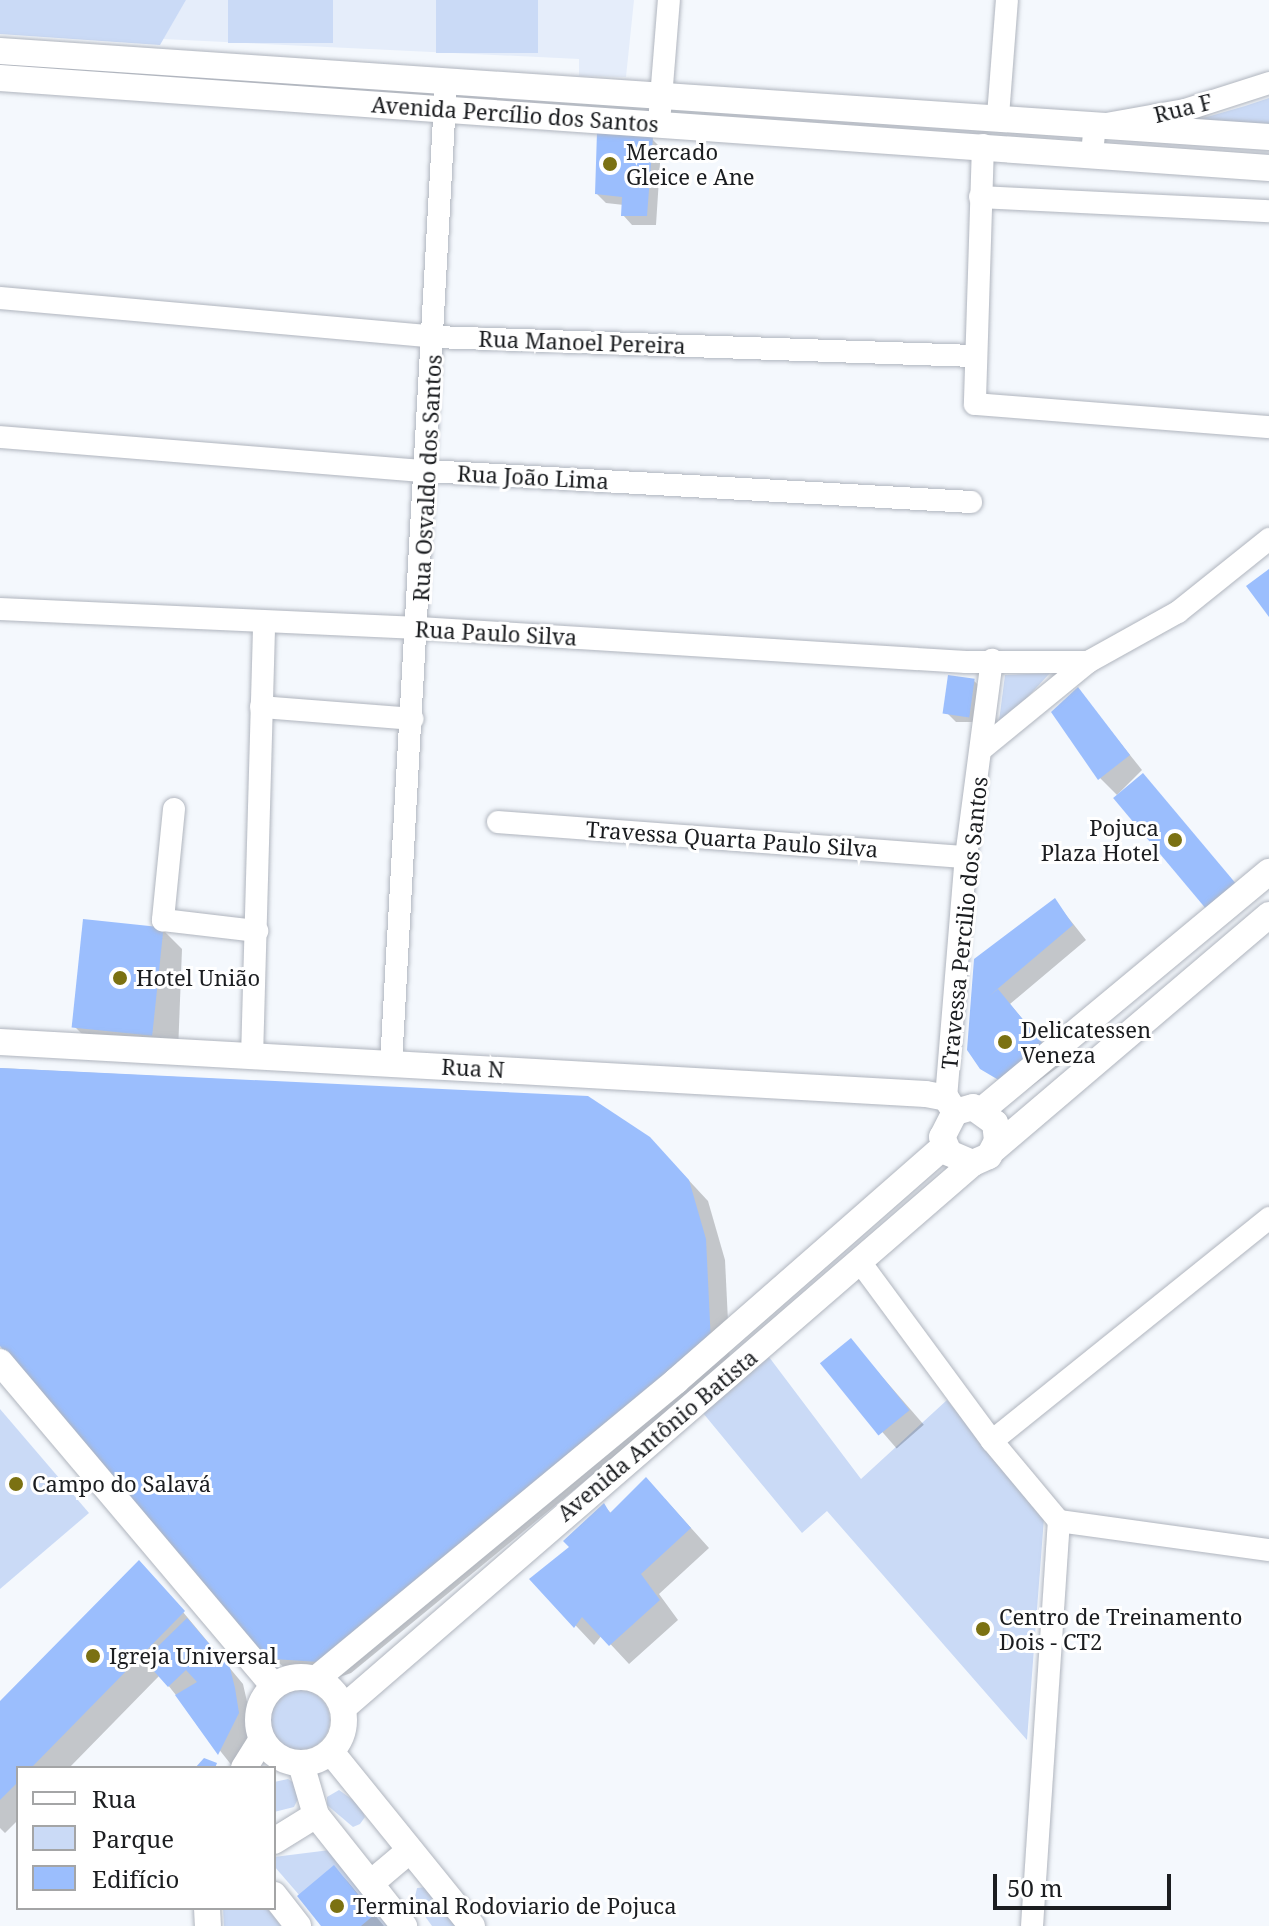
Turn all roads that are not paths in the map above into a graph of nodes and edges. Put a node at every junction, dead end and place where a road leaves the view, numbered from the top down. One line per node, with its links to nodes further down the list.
1 (669, 0): 8 (street)
2 (1007, 0): 10 (street)
3 (0, 51): 5 (street, Avenida Percílio dos Santos)
4 (0, 78): 5 (street, Avenida Percílio dos Santos)
5 (210, 80): 7 (street, Avenida Percílio dos Santos); 9 (street, Avenida Percílio dos Santos)
6 (1269, 83): 12 (street, Rua F)
7 (446, 84): 8 (street, Avenida Percílio dos Santos); 9 (street, Rua Osvaldo dos Santos)
8 (663, 92): 10 (street, Avenida Percílio dos Santos); 11 (street)
9 (448, 110): 11 (street, Avenida Percílio dos Santos); 20 (street, Rua Osvaldo dos Santos)
10 (998, 116): 12 (street, Avenida Percílio dos Santos)
11 (659, 123): 14 (street, Avenida Percílio dos Santos)
12 (1095, 126): 13 (street, Avenida Percílio dos Santos); 15 (street)
13 (1269, 137)
14 (983, 145): 15 (street, Avenida Percílio dos Santos); 17 (street)
15 (1092, 153): 16 (street, Avenida Percílio dos Santos)
16 (1269, 168)
17 (980, 197): 18 (street); 21 (street)
18 (1269, 211)
19 (0, 298): 20 (street, Rua Manoel Pereira)
20 (435, 337): 21 (street, Rua Manoel Pereira); 24 (street, Rua Osvaldo dos Santos)
21 (974, 356): 22 (street)
22 (1269, 427)
23 (0, 437): 24 (street, Rua João Lima)
24 (427, 471): 25 (street, Rua João Lima); 29 (street, Rua Osvaldo dos Santos)
25 (971, 502)
26 (1269, 539): 31 (street)
27 (0, 609): 28 (street, Rua Paulo Silva)
28 (264, 622): 29 (street, Rua Paulo Silva); 32 (street)
29 (419, 628): 30 (street, Rua Paulo Silva); 33 (street, Rua Osvaldo dos Santos)
30 (992, 660): 31 (street, Rua Paulo Silva); 34 (street)
31 (1088, 662): 34 (street)
32 (261, 707): 33 (street); 40 (street)
33 (413, 719): 43 (street, Rua Osvaldo dos Santos)
34 (983, 748): 37 (street, Travessa Percilio dos Santos)
35 (174, 809): 40 (street)
36 (498, 822): 37 (street, Travessa Quarta Paulo Silva)
37 (966, 857): 44 (street, Travessa Percilio dos Santos)
38 (1269, 872): 45 (street)
39 (1269, 915): 47 (street, Avenida Antônio Batista)
40 (257, 931): 42 (street)
41 (0, 1042): 42 (street, Rua N)
42 (252, 1058): 43 (street, Rua N)
43 (391, 1064): 44 (street, Rua N)
44 (950, 1105): 45 (street); 46 (street)
45 (982, 1110): 47 (street)
46 (944, 1146): 47 (street); 50 (street, Avenida Antônio Batista)
47 (984, 1156): 49 (street, Avenida Antônio Batista)
48 (1269, 1218): 53 (street)
49 (860, 1262): 51 (street, Avenida Antônio Batista); 53 (street)
50 (743, 1324): 51 (street); 56 (street, Avenida Antônio Batista)
51 (762, 1346): 58 (street, Avenida Antônio Batista)
52 (0, 1362): 57 (street)
53 (992, 1441): 54 (street)
54 (1059, 1521): 55 (street); 71 (street)
55 (1269, 1550)
56 (316, 1679): 57 (street); 58 (street)
57 (274, 1686): 59 (street)
58 (343, 1708): 60 (street)
59 (262, 1739): 61 (street); 62 (street)
60 (331, 1752): 61 (street); 65 (street)
61 (301, 1764): 63 (street)
62 (245, 1766)
63 (316, 1815): 64 (street); 66 (street)
64 (276, 1840)
65 (410, 1850): 66 (street); 70 (street)
66 (371, 1883): 69 (street)
67 (276, 1898): 68 (street)
68 (298, 1926)
69 (404, 1926)
70 (472, 1926)
71 (1032, 1926)

